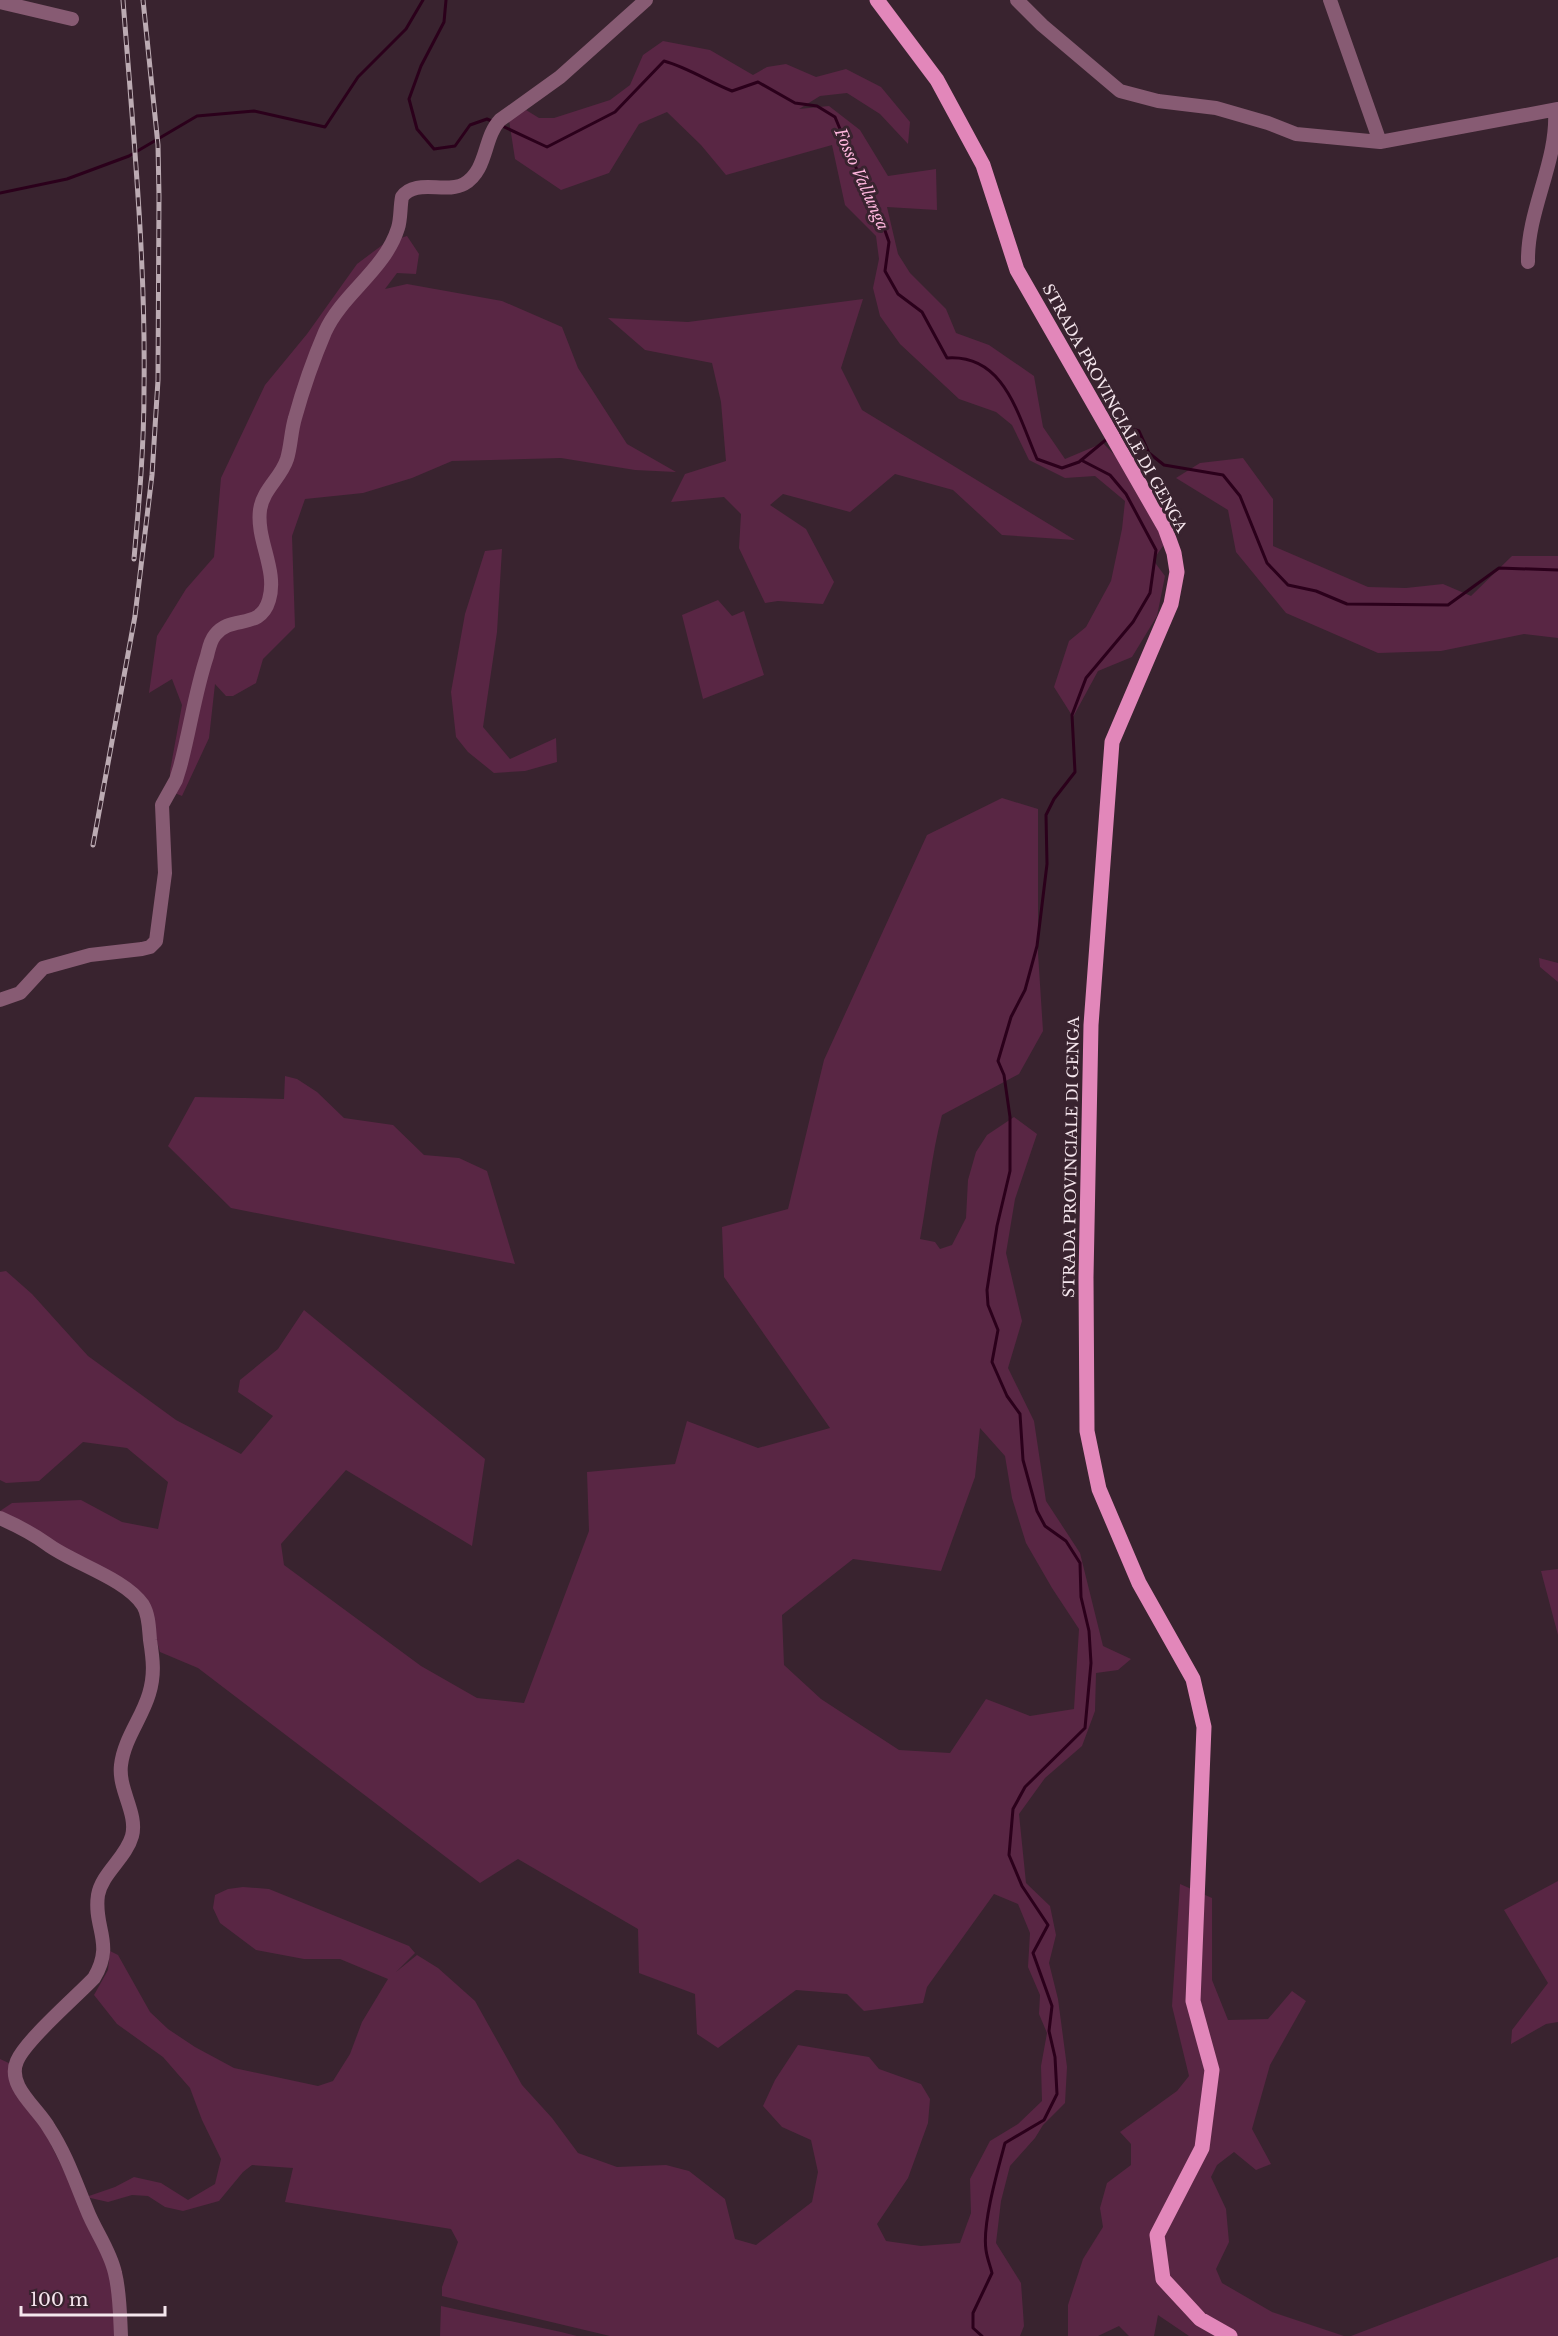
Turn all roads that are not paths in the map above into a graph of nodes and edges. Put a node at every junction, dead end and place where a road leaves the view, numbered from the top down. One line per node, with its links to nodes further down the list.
1 (646, 0): 10 (street)
2 (877, 0): 13 (main road, STRADA PROVINCIALE DI GENGA)
3 (1017, 0): 8 (street)
4 (1330, 0): 8 (street)
5 (0, 2): 6 (street)
6 (72, 19)
7 (1556, 110): 8 (street); 9 (street)
8 (1380, 142)
9 (1528, 262)
10 (0, 1000)
11 (0, 1518): 12 (street)
12 (121, 2336)
13 (1230, 2336)

